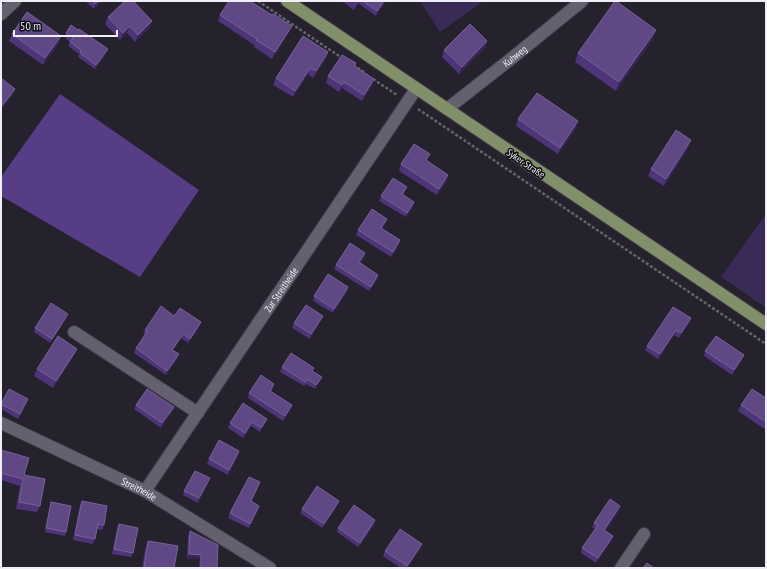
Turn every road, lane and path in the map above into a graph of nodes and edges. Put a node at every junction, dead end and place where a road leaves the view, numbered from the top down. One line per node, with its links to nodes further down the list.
1 (15, 1): 5 (street)
2 (258, 1): 7 (path)
3 (287, 1): 6 (main road, Syker Straße)
4 (582, 1): 8 (street, Kuhweg)
5 (1, 14)
6 (416, 88): 7 (street, Zur Streitheide); 8 (main road, Syker Straße)
7 (407, 102): 11 (path); 12 (street, Zur Streitheide)
8 (446, 109): 9 (main road, Syker Straße)
9 (766, 324)
10 (74, 332): 12 (street)
11 (766, 344)
12 (198, 413): 14 (street, Zur Streitheide)
13 (1, 423): 14 (street, Streitheide)
14 (145, 491): 16 (street, Streitheide)
15 (644, 534): 17 (street)
16 (270, 568)
17 (621, 568)

